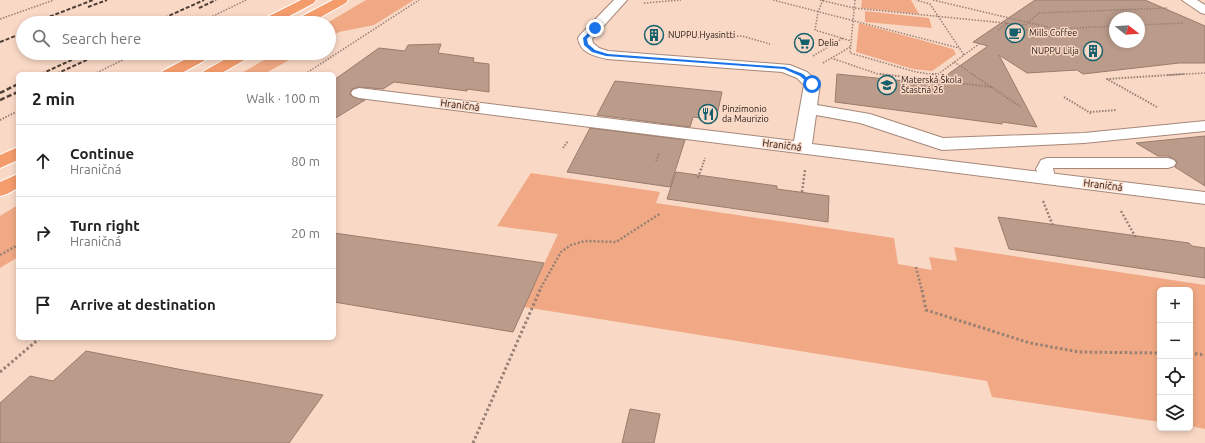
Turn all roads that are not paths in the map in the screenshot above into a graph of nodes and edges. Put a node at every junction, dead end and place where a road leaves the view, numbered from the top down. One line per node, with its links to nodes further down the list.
1 (310, 0): 6 (highway)
2 (342, 0): 7 (highway)
3 (621, 0): 13 (street)
4 (1188, 0): 5 (street)
5 (1205, 10)
6 (279, 16)
7 (313, 16)
8 (195, 60): 10 (highway)
9 (234, 60): 11 (highway)
10 (172, 72)
11 (213, 72)
12 (359, 93): 16 (street, Hraničná)
13 (808, 108): 14 (street); 16 (street)
14 (1205, 126)
15 (16, 154): 17 (highway)
16 (804, 157): 19 (street, Hraničná)
17 (0, 162)
18 (1168, 163): 19 (lane)
19 (1047, 178): 22 (street, Hraničná)
20 (16, 181): 21 (highway)
21 (0, 190)
22 (1205, 198)

